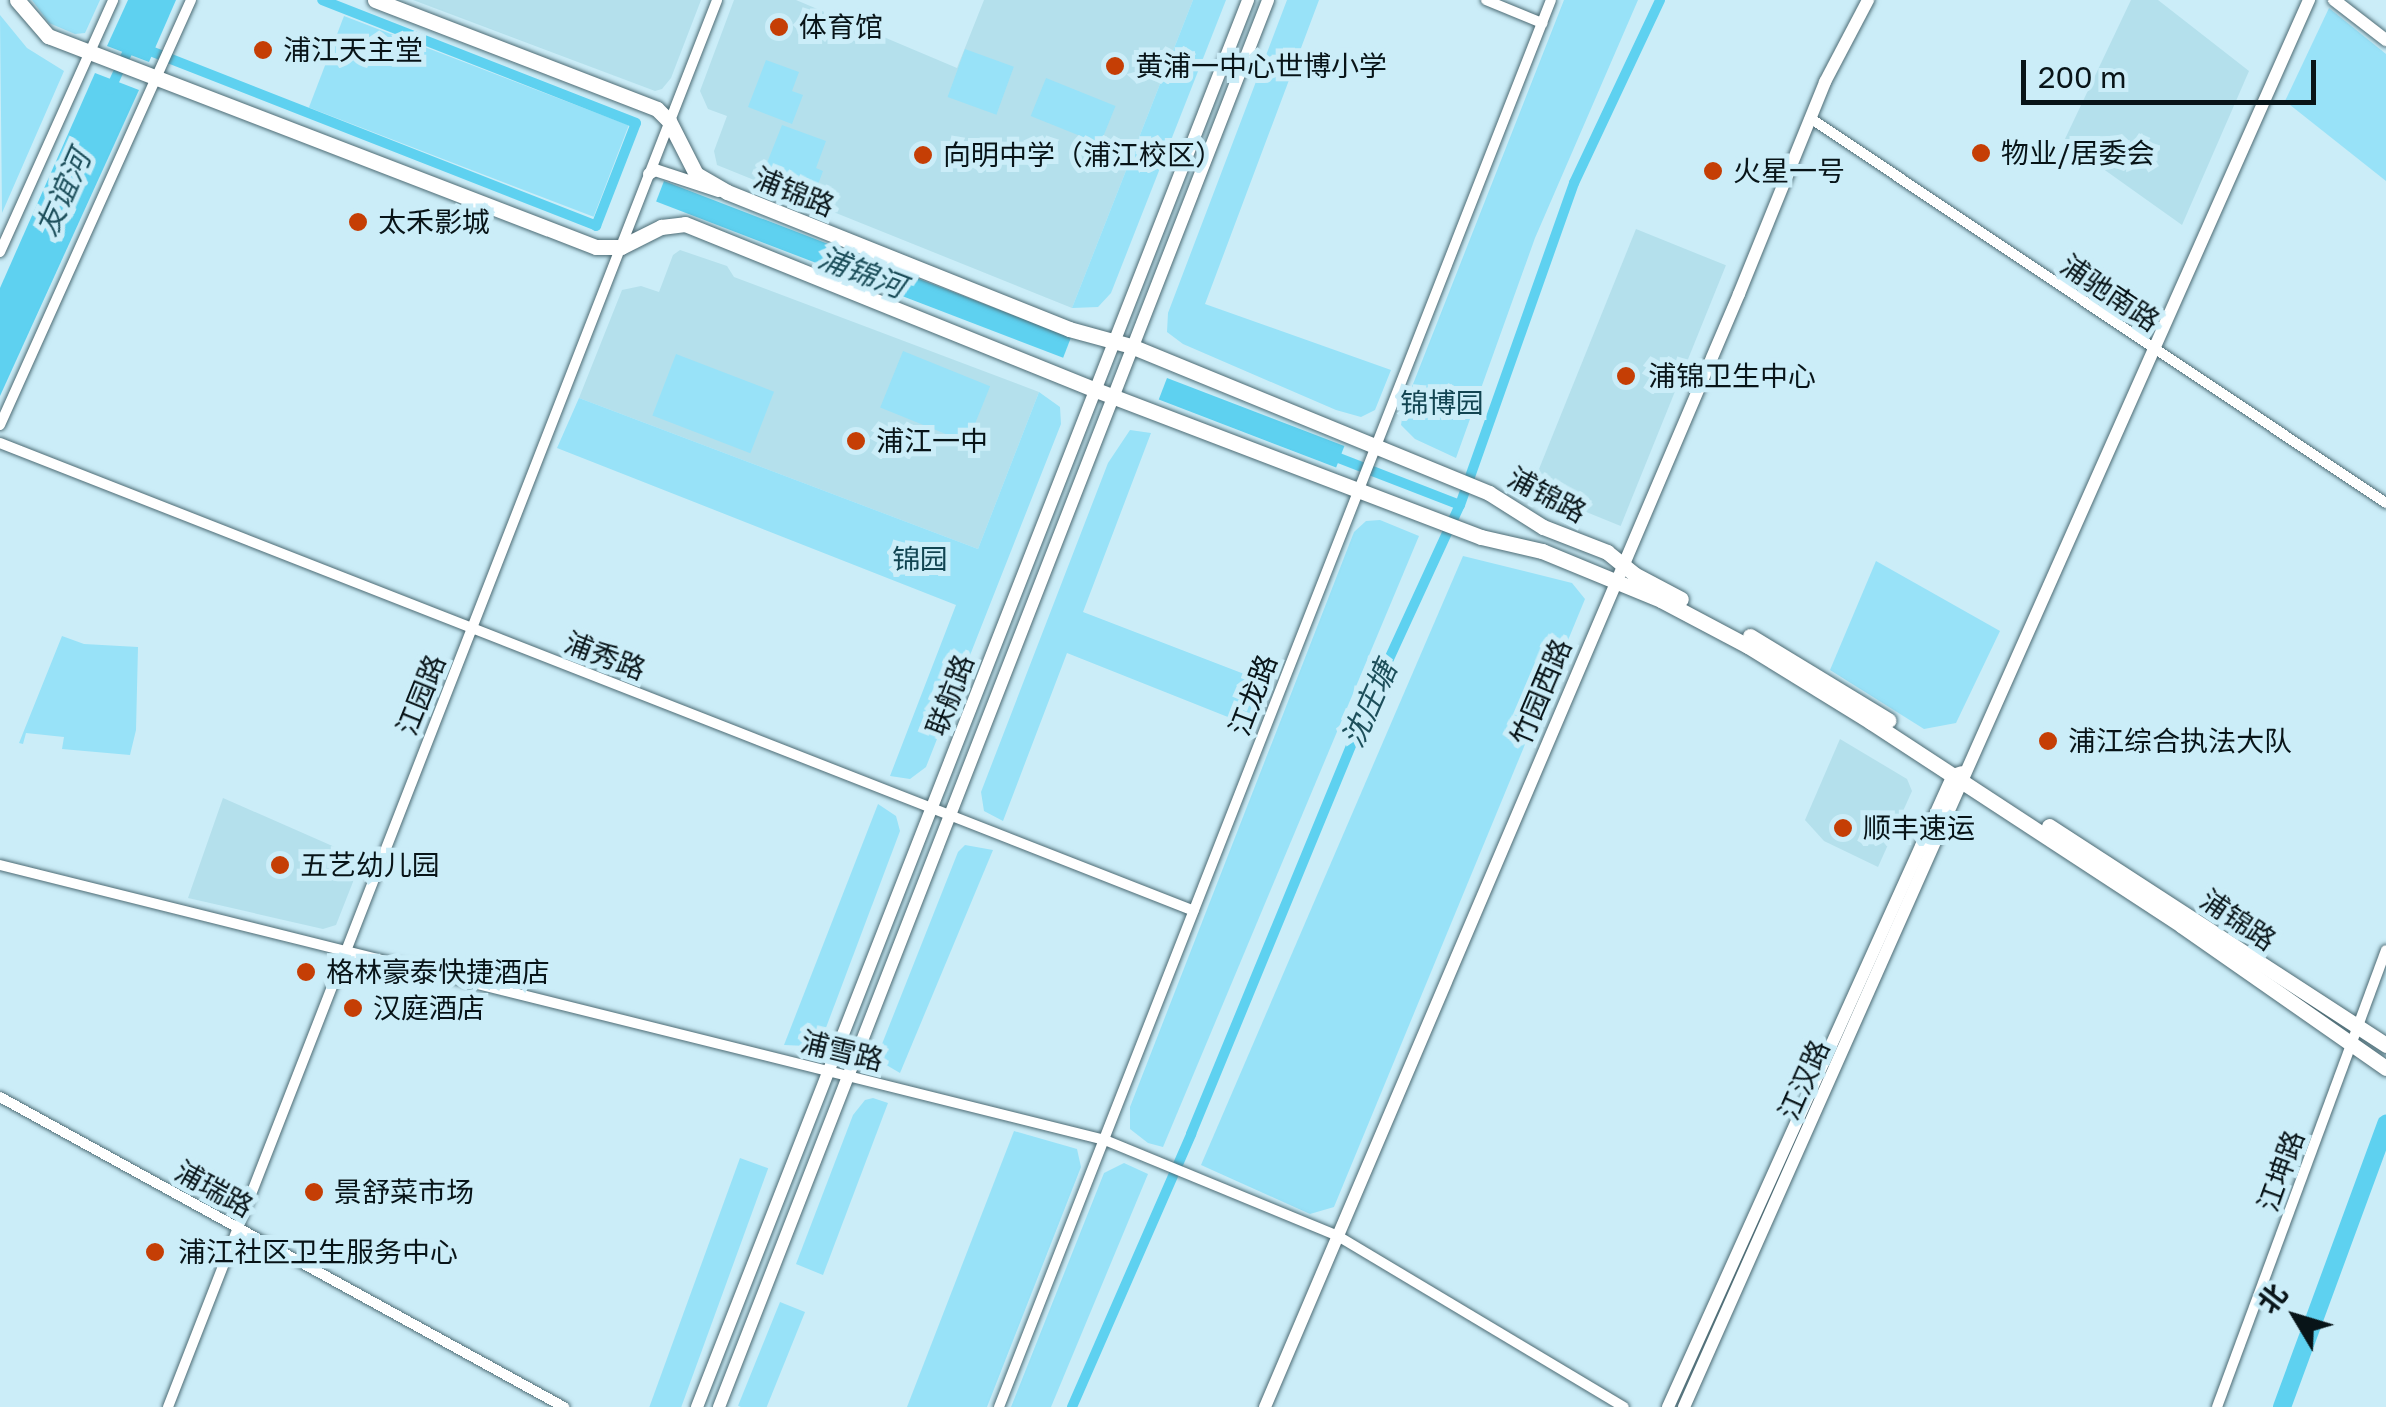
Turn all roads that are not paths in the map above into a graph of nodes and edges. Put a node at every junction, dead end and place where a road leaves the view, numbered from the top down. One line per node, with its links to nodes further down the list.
1 (16, 0): 15 (main road)
2 (114, 0): 15 (street)
3 (191, 0): 16 (street)
4 (375, 0): 18 (main road)
5 (717, 0): 18 (street, 江园路)
6 (1248, 0): 24 (street, 联航路)
7 (1268, 0): 24 (street, 联航路)
8 (1486, 0): 13 (street)
9 (1550, 0): 13 (street, 江龙路)
10 (1868, 0): 17 (street, 竹园西路)
11 (2308, 0): 23 (street)
12 (2334, 0): 14 (street)
13 (1542, 23): 28 (street, 江龙路)
14 (2386, 40)
15 (95, 54): 16 (main road); 22 (street)
16 (153, 73): 21 (main road); 26 (street)
17 (1810, 118): 23 (street, 浦驰南路); 31 (street, 竹园西路)
18 (669, 121): 19 (street, 江园路); 20 (main road, 浦锦路)
19 (649, 174): 20 (street, 浦锦路); 21 (street, 江园路)
20 (727, 192): 24 (main road, 浦锦路)
21 (621, 247): 25 (main road, 浦锦路); 32 (street, 江园路)
22 (0, 252)
23 (2152, 348): 30 (street, 浦驰南路); 33 (street)
24 (1121, 350): 25 (street, 联航路); 28 (main road, 浦锦路)
25 (1106, 388): 29 (main road, 浦锦路); 34 (street, 联航路); 35 (street, 联航路)
26 (0, 425)
27 (0, 443): 32 (street, 浦秀路)
28 (1378, 446): 29 (street, 江龙路); 31 (main road, 浦锦路)
29 (1360, 489): 31 (main road, 浦锦路); 37 (street, 江龙路)
30 (2386, 504)
31 (1620, 573): 33 (main road, 浦锦路); 49 (street, 竹园西路)
32 (473, 629): 34 (street, 浦秀路); 39 (street, 江园路)
33 (1961, 776): 40 (main road, 浦锦路); 42 (main road, 浦锦路); 57 (street); 58 (street, 江汉路)
34 (932, 808): 35 (street, 浦秀路); 44 (street, 联航路)
35 (949, 816): 37 (street, 浦秀路); 45 (street, 联航路)
36 (0, 865): 39 (street, 浦雪路)
37 (1194, 911): 47 (street, 江龙路)
38 (2386, 950): 40 (street, 江坤路)
39 (346, 951): 44 (street, 浦雪路); 48 (street, 江园路)
40 (2358, 1028): 41 (main road, 浦锦路); 42 (street, 江坤路)
41 (2381, 1042)
42 (2352, 1044): 43 (main road, 浦锦路); 59 (street, 江坤路)
43 (2386, 1068)
44 (829, 1072): 45 (street, 浦雪路); 52 (street, 联航路)
45 (848, 1076): 47 (street, 浦雪路); 53 (street, 联航路)
46 (0, 1097): 48 (street, 浦瑞路)
47 (1105, 1140): 49 (street, 浦雪路); 54 (street, 江龙路)
48 (239, 1228): 50 (street, 江园路); 51 (street, 浦瑞路)
49 (1338, 1236): 55 (street, 竹园西路); 56 (street, 浦雪路)
50 (168, 1407)
51 (564, 1407)
52 (697, 1407)
53 (719, 1407)
54 (1000, 1407)
55 (1266, 1407)
56 (1624, 1407)
57 (1668, 1407)
58 (1684, 1407)
59 (2216, 1407)

